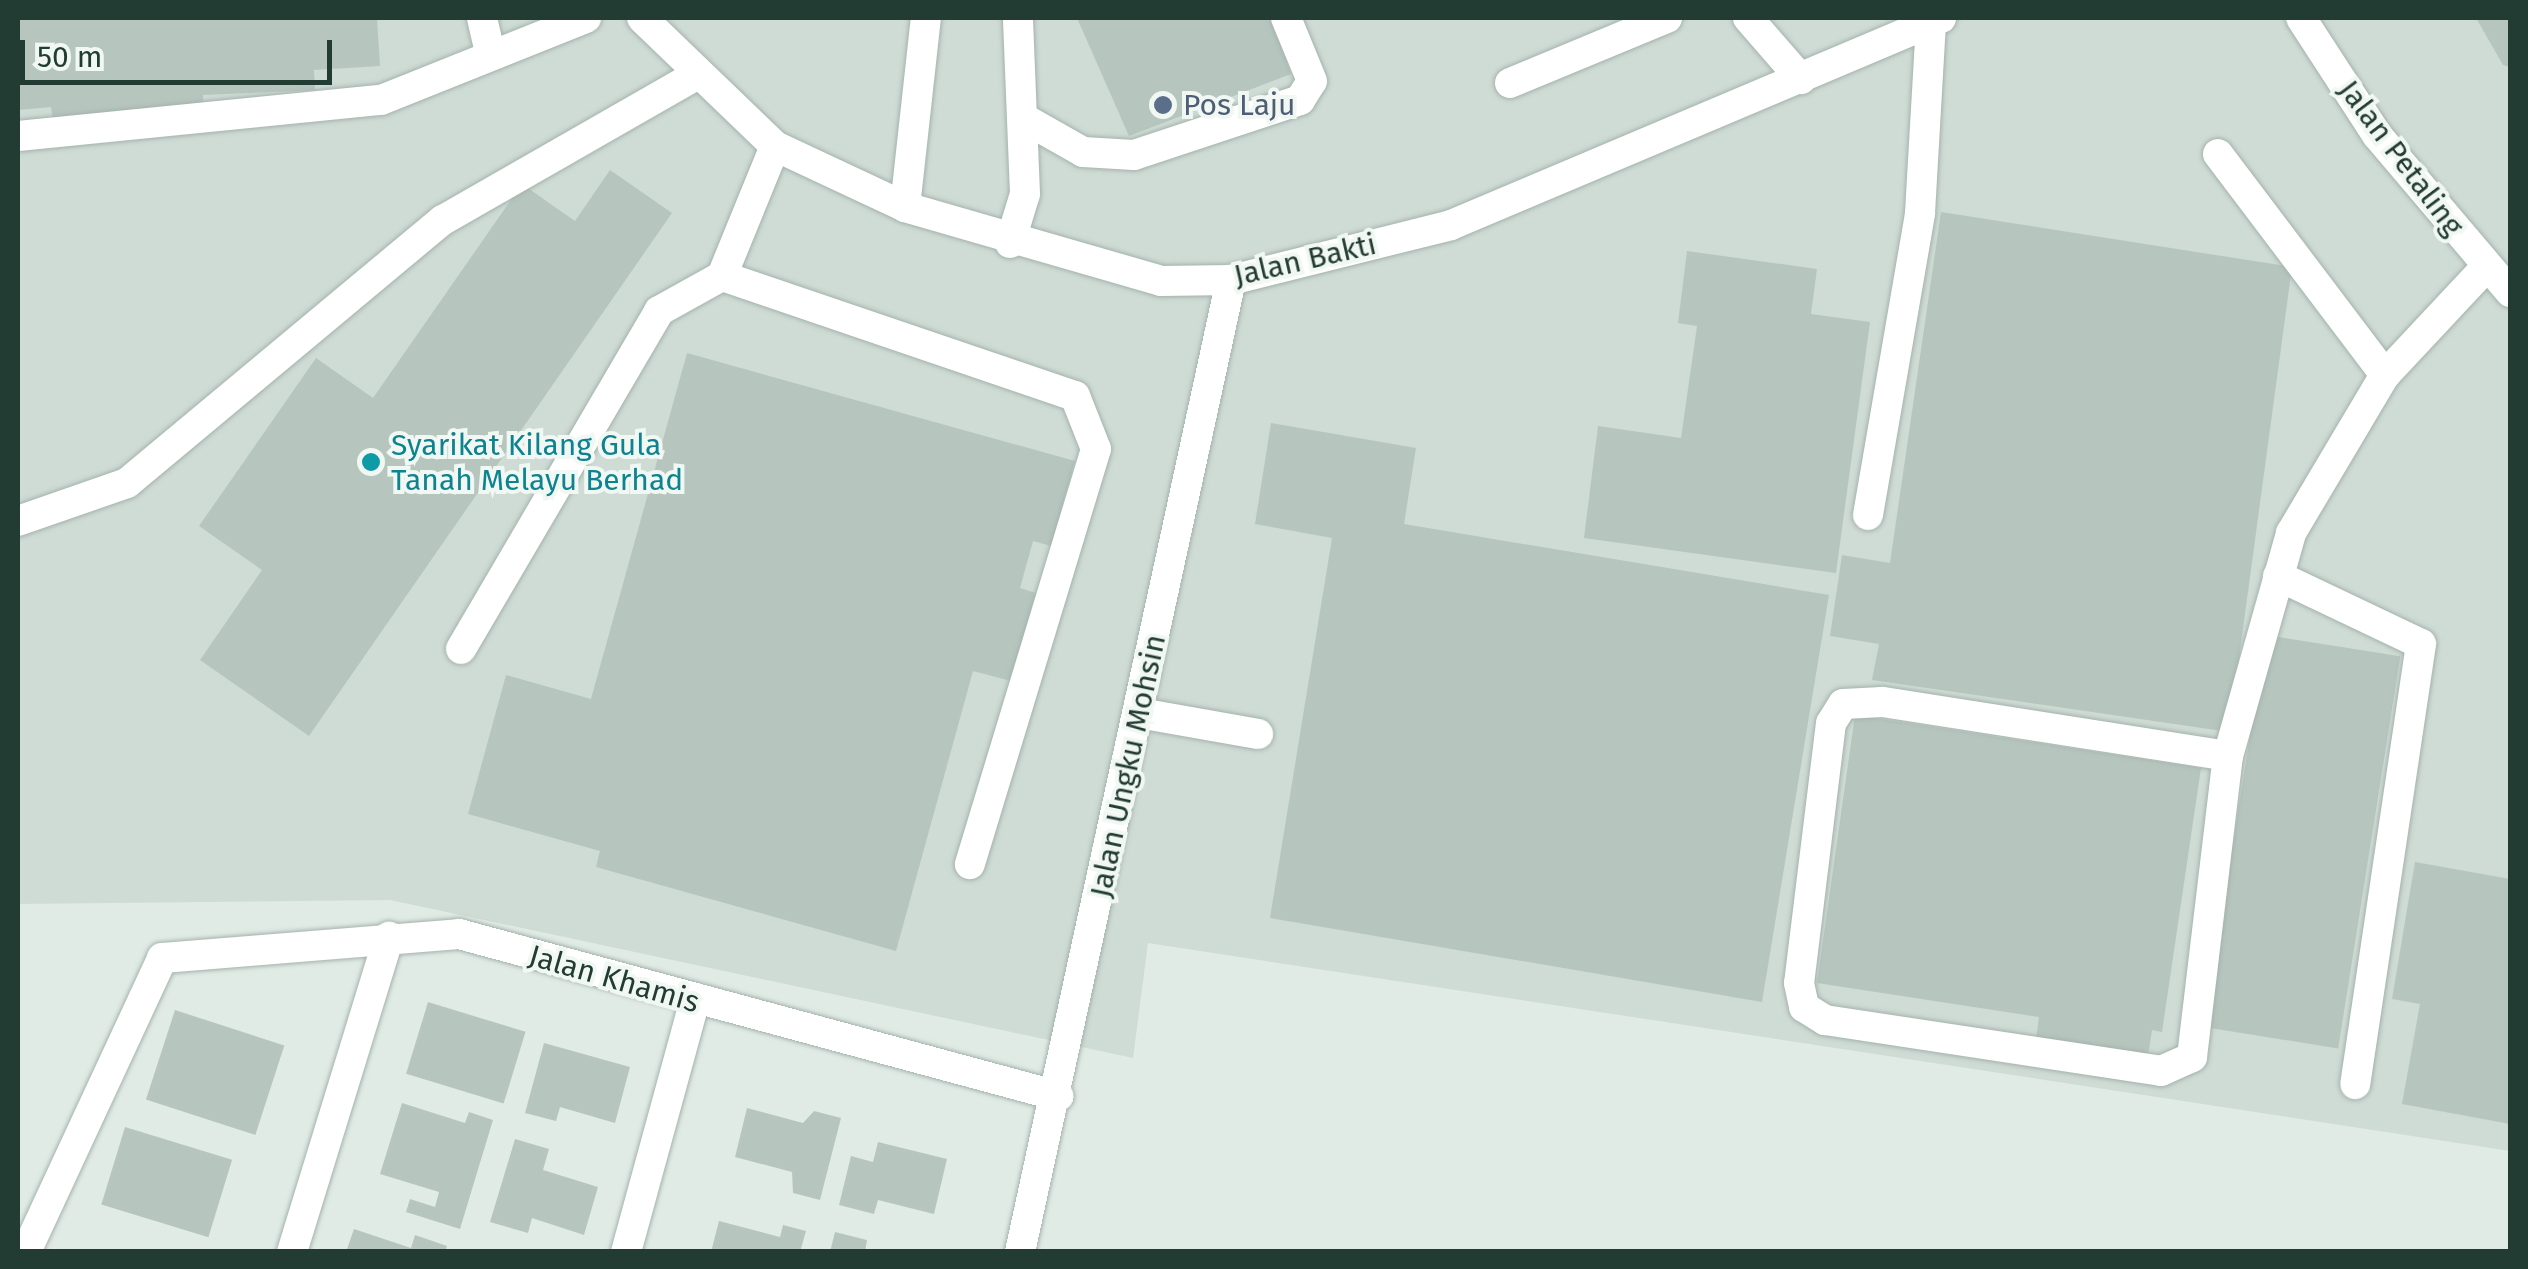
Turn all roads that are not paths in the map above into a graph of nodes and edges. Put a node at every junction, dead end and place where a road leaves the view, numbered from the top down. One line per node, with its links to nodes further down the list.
1 (482, 18): 11 (street)
2 (586, 18): 11 (street)
3 (642, 18): 12 (street, Jalan Bakti)
4 (1018, 18): 15 (street)
5 (1286, 18): 15 (street)
6 (1748, 18): 13 (street)
7 (2300, 18): 21 (street, Jalan Petaling)
8 (931, 19): 19 (street)
9 (1659, 19): 14 (street)
10 (1936, 20): 13 (street, Jalan Bakti); 26 (street)
11 (490, 54): 16 (street)
12 (696, 76): 17 (street, Jalan Bakti); 27 (street)
13 (1801, 78): 23 (street, Jalan Bakti)
14 (1510, 83)
15 (1023, 118): 20 (street)
16 (18, 136)
17 (776, 146): 19 (street, Jalan Bakti); 22 (street)
18 (2218, 154): 25 (street)
19 (905, 206): 20 (street, Jalan Bakti)
20 (1010, 243): 23 (street, Jalan Bakti)
21 (2486, 266): 24 (street, Jalan Petaling); 25 (street)
22 (722, 276): 29 (street); 33 (street)
23 (1231, 280): 30 (street, Jalan Ungku Mohsin)
24 (2510, 292)
25 (2386, 375): 28 (street)
26 (1868, 515)
27 (18, 521)
28 (2278, 576): 32 (street); 36 (street)
29 (462, 650)
30 (1140, 712): 31 (street); 37 (street, Jalan Ungku Mohsin)
31 (1258, 734)
32 (2228, 756): 32 (street)
33 (970, 864)
34 (389, 937): 35 (street, Jalan Khamis); 38 (street, Jalan Khamis); 39 (street)
35 (694, 1003): 37 (street, Jalan Khamis); 40 (street)
36 (2356, 1084)
37 (1058, 1096): 41 (street, Jalan Ungku Mohsin)
38 (30, 1243)
39 (292, 1252)
40 (626, 1252)
41 (1020, 1252)

